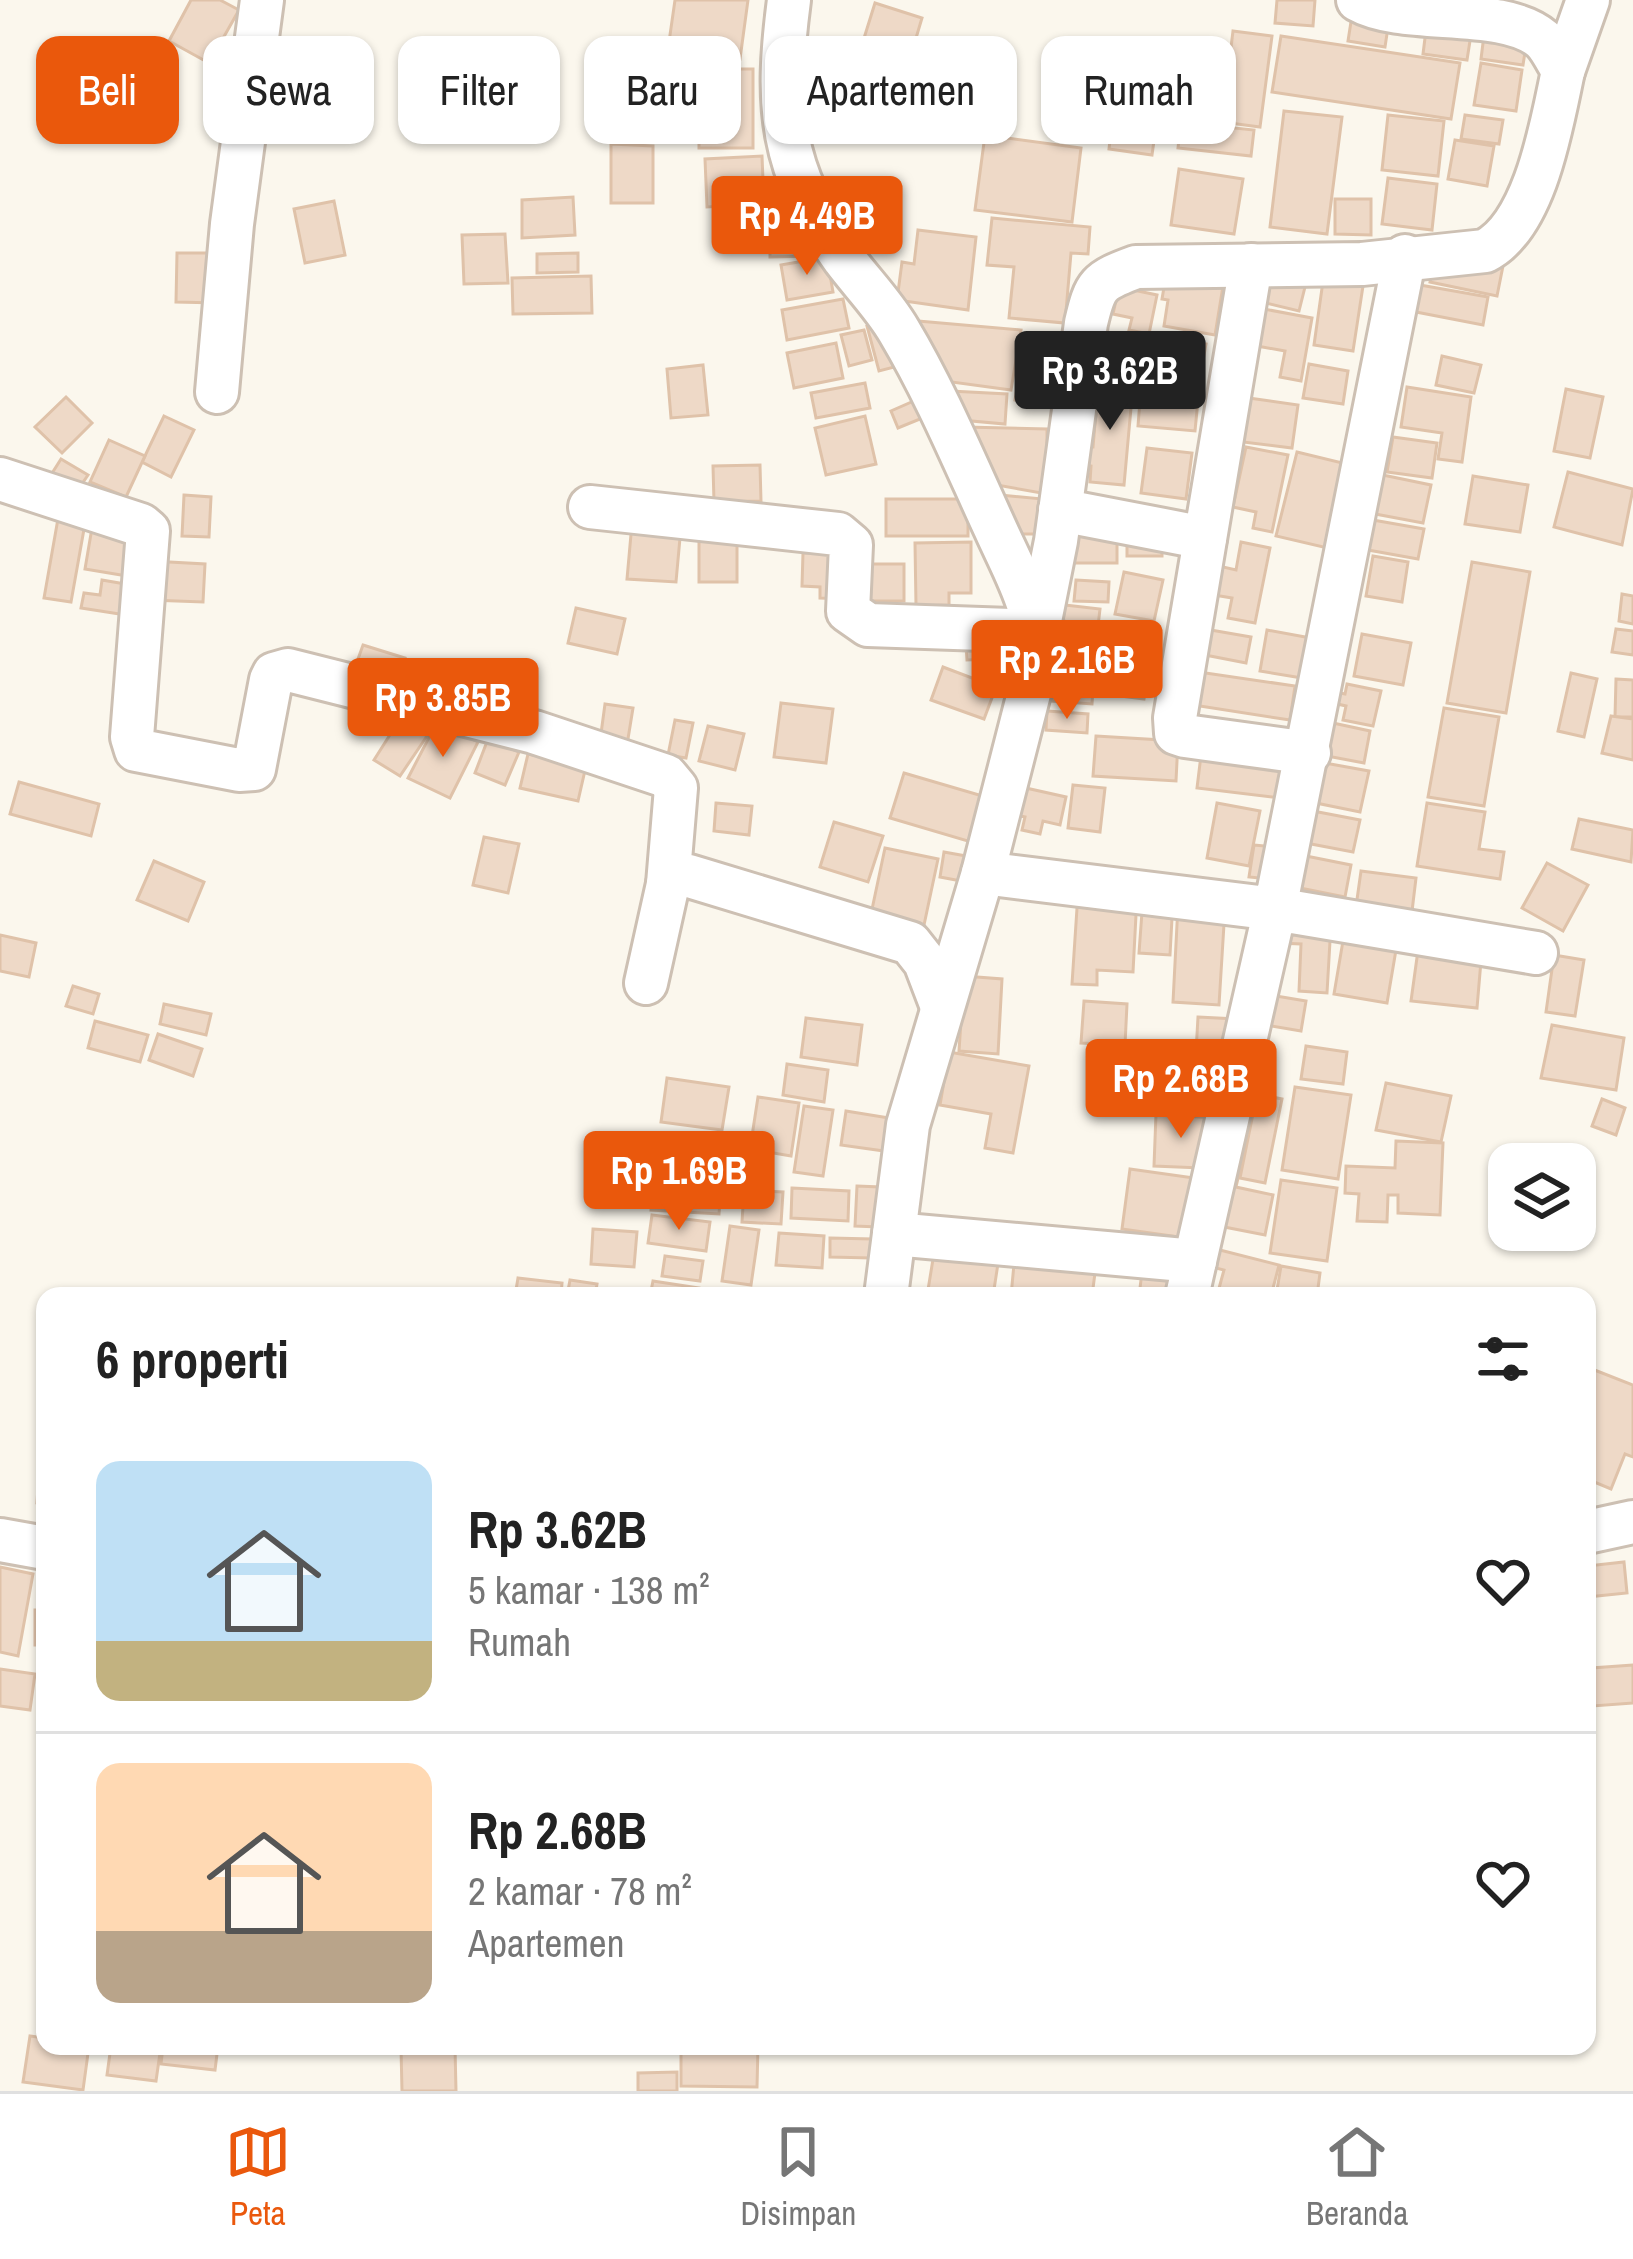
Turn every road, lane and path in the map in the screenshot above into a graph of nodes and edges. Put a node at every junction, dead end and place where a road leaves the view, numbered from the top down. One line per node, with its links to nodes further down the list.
1 (262, 0): 8 (street)
2 (789, 0): 13 (street)
3 (1358, 0): 5 (street)
4 (1588, 0): 5 (street)
5 (1563, 71): 6 (street)
6 (1405, 256): 7 (street); 14 (street)
7 (1251, 266): 11 (street); 12 (street)
8 (217, 392)
9 (0, 478): 16 (street)
10 (590, 507): 13 (street)
11 (1060, 510): 12 (street); 13 (street)
12 (1204, 538): 14 (street)
13 (1038, 631): 15 (street)
14 (1309, 753): 17 (street)
15 (982, 873): 17 (street); 20 (street)
16 (668, 884): 19 (street); 20 (street)
17 (1275, 909): 18 (street); 22 (street)
18 (1536, 953)
19 (646, 983)
20 (941, 1004): 21 (street)
21 (894, 1234): 22 (street); 23 (street)
22 (1191, 1279)
23 (887, 1287)
24 (1633, 1522): 25 (street)
25 (1596, 1530)
26 (0, 1540): 27 (street)
27 (36, 1546)

